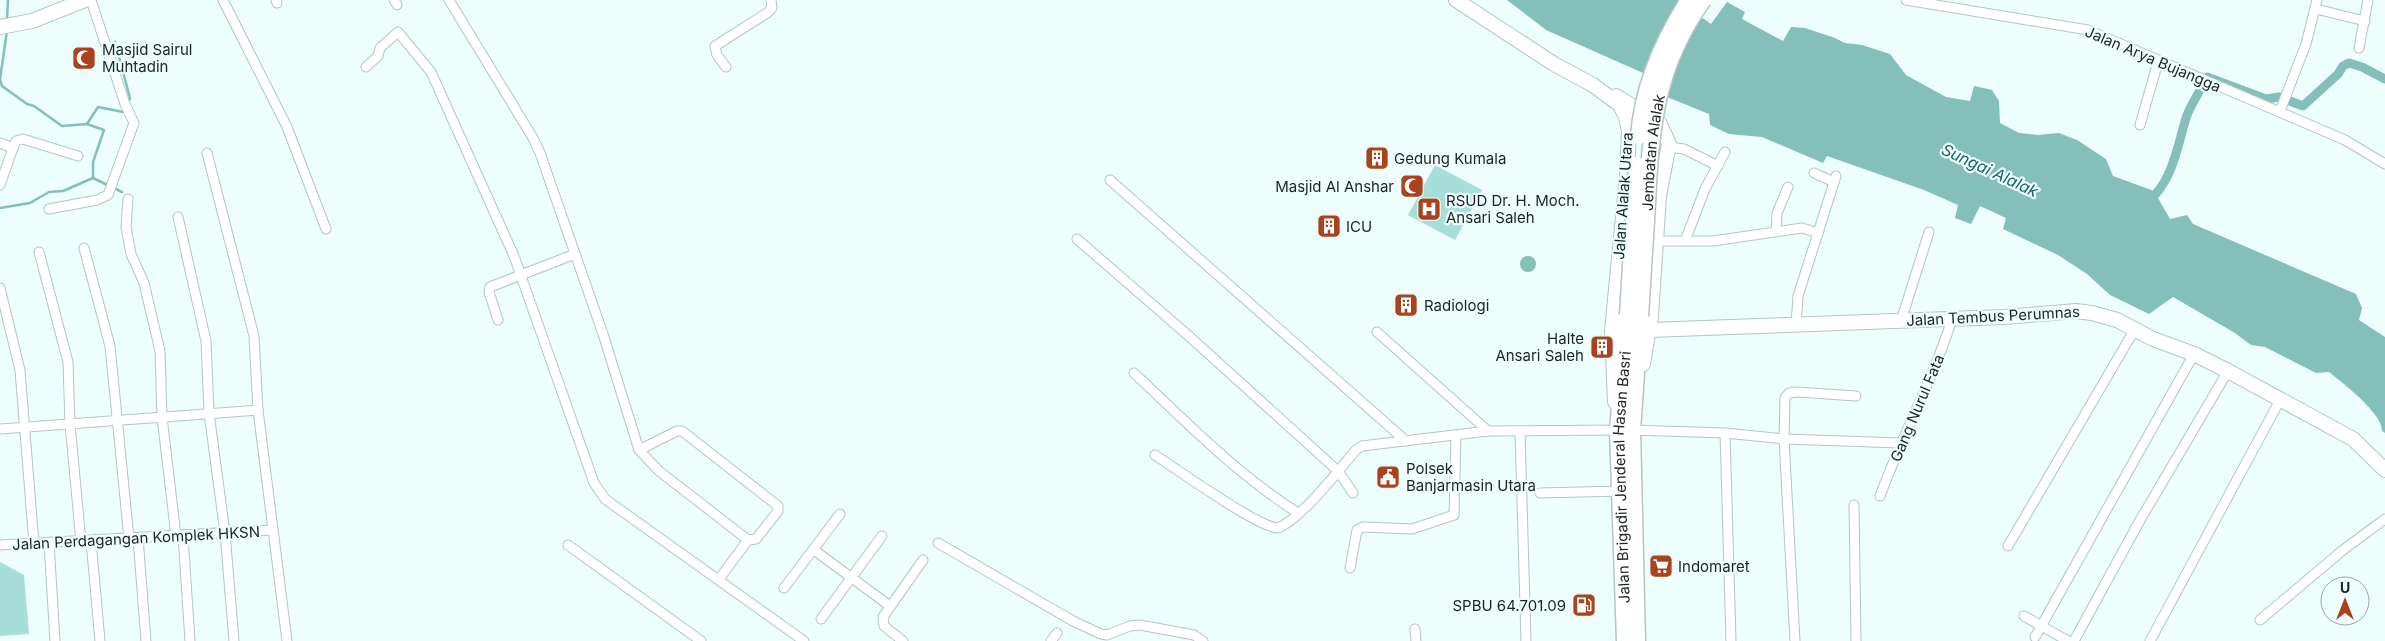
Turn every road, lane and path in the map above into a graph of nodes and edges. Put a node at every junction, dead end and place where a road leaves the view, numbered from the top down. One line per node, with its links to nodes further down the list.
1 (85, 0): 13 (main road)
2 (91, 0): 34 (street)
3 (223, 0): 36 (street)
4 (449, 0): 45 (street)
5 (771, 0): 17 (street)
6 (1456, 0): 19 (main road, Jalan Alalak Utara)
7 (1689, 0): 48 (highway, Jembatan Alalak, bridge)
8 (1704, 0): 48 (highway, Jembatan Alalak, bridge)
9 (1906, 0): 15 (street, Jalan Arya Bujangga)
10 (2368, 0): 12 (street)
11 (2316, 4): 12 (street); 18 (street)
12 (2365, 21): 14 (street)
13 (0, 27)
14 (2359, 48)
15 (2158, 62): 18 (street, Jalan Arya Bujangga); 20 (street)
16 (366, 67): 46 (street)
17 (726, 67)
18 (2281, 108): 27 (street, Jalan Arya Bujangga)
19 (1630, 110): 22 (main road); 66 (main road, Jalan Alalak Utara)
20 (2140, 125)
21 (0, 143): 23 (street)
22 (1669, 147): 28 (street); 41 (main road)
23 (13, 148): 26 (street); 31 (street)
24 (1725, 152): 28 (street)
25 (207, 153): 61 (street, Jalan Perdagangan Komplek HKSN)
26 (78, 156)
27 (2385, 164)
28 (1718, 166): 42 (street)
29 (1814, 173): 39 (street)
30 (1110, 180): 74 (street)
31 (0, 185)
32 (1788, 187): 37 (street)
33 (128, 198): 63 (street)
34 (49, 209)
35 (178, 216): 62 (street)
36 (326, 229)
37 (1776, 232): 39 (street); 42 (street)
38 (1929, 232): 51 (street)
39 (1818, 233): 52 (street)
40 (1077, 239): 79 (street)
41 (1655, 241): 42 (street); 54 (main road)
42 (1685, 241)
43 (84, 248): 64 (street)
44 (39, 252): 65 (street)
45 (575, 254): 46 (street); 76 (street)
46 (520, 274): 50 (street); 106 (street)
47 (0, 288): 67 (street)
48 (1634, 315): 66 (highway, Jalan Brigadir Jenderal Hasan Basri)
49 (1952, 319): 51 (main road, Jalan Tembus Perumnas); 53 (main road, Jalan Tembus Perumnas); 75 (street, Gang Nurul Fata)
50 (498, 320)
51 (1901, 321): 52 (main road, Jalan Tembus Perumnas)
52 (1796, 325): 54 (main road, Jalan Tembus Perumnas)
53 (2135, 329): 56 (main road, Jalan Tembus Perumnas); 101 (street)
54 (1649, 330): 66 (main road)
55 (1377, 332): 69 (street)
56 (2194, 354): 57 (main road, Jalan Tembus Perumnas); 112 (street)
57 (2228, 371): 60 (main road, Jalan Tembus Perumnas); 133 (street)
58 (1134, 373): 86 (street)
59 (1856, 396): 73 (street)
60 (2280, 400): 78 (main road, Jalan Tembus Perumnas); 134 (street)
61 (258, 410): 62 (street); 88 (street, Jalan Perdagangan Komplek HKSN)
62 (209, 413): 63 (street); 89 (street)
63 (162, 417): 64 (street); 90 (street)
64 (118, 420): 65 (street); 92 (street)
65 (70, 424): 67 (street); 95 (street)
66 (1625, 427): 70 (street); 71 (street); 80 (highway, Jalan Brigadir Jenderal Hasan Basri); 128 (highway, Jalan Brigadir Jenderal Hasan Basri)
67 (23, 428): 68 (street); 96 (street)
68 (0, 429)
69 (1488, 431): 70 (street); 72 (street)
70 (1520, 431): 126 (street)
71 (1725, 433): 73 (street); 129 (street)
72 (1456, 435): 74 (street); 104 (street)
73 (1784, 439): 75 (street); 130 (street)
74 (1406, 441): 79 (street)
75 (1900, 444): 83 (street, Gang Nurul Fata)
76 (639, 450): 93 (street); 93 (street)
77 (1155, 455): 86 (street)
78 (2385, 470)
79 (1338, 471): 81 (street); 86 (street)
80 (1621, 491): 82 (street); 127 (highway, Jalan Brigadir Jenderal Hasan Basri)
81 (1353, 493)
82 (1540, 493)
83 (1880, 496)
84 (1854, 505): 131 (street)
85 (840, 514): 102 (street)
86 (1298, 514)
87 (2385, 519): 111 (street)
88 (272, 530): 89 (street, Jalan Perdagangan Komplek HKSN); 120 (street, Jalan Perdagangan Komplek HKSN)
89 (225, 533): 90 (street, Jalan Perdagangan Komplek HKSN); 119 (street)
90 (180, 536): 92 (street, Jalan Perdagangan Komplek HKSN); 118 (street)
91 (882, 536): 105 (street)
92 (133, 538): 94 (street, Jalan Perdagangan Komplek HKSN); 117 (street)
93 (748, 540): 106 (street)
94 (91, 541): 95 (street, Jalan Perdagangan Komplek HKSN); 116 (street)
95 (81, 542): 97 (street, Jalan Perdagangan Komplek HKSN)
96 (34, 544): 97 (street, Jalan Perdagangan Komplek HKSN); 99 (street, Jalan Perdagangan Komplek HKSN)
97 (48, 544): 115 (street)
98 (938, 544): 124 (street)
99 (0, 545)
100 (568, 545): 121 (street)
101 (2008, 546)
102 (814, 550): 105 (street); 107 (street)
103 (923, 560): 108 (street)
104 (1350, 568)
105 (853, 578): 108 (street); 110 (street)
106 (719, 579): 122 (street)
107 (784, 588)
108 (890, 606): 123 (street)
109 (2024, 616): 112 (street)
110 (821, 619)
111 (2260, 620)
112 (2041, 626): 114 (street); 132 (street)
113 (1415, 629): 125 (street)
114 (2035, 637)
115 (55, 641)
116 (100, 641)
117 (146, 641)
118 (190, 641)
119 (234, 641)
120 (287, 641)
121 (701, 641)
122 (804, 641)
123 (903, 641)
124 (1204, 641)
125 (1416, 641)
126 (1526, 641)
127 (1625, 641)
128 (1637, 641)
129 (1731, 641)
130 (1795, 641)
131 (1856, 641)
132 (2068, 641)
133 (2074, 641)
134 (2150, 641)

